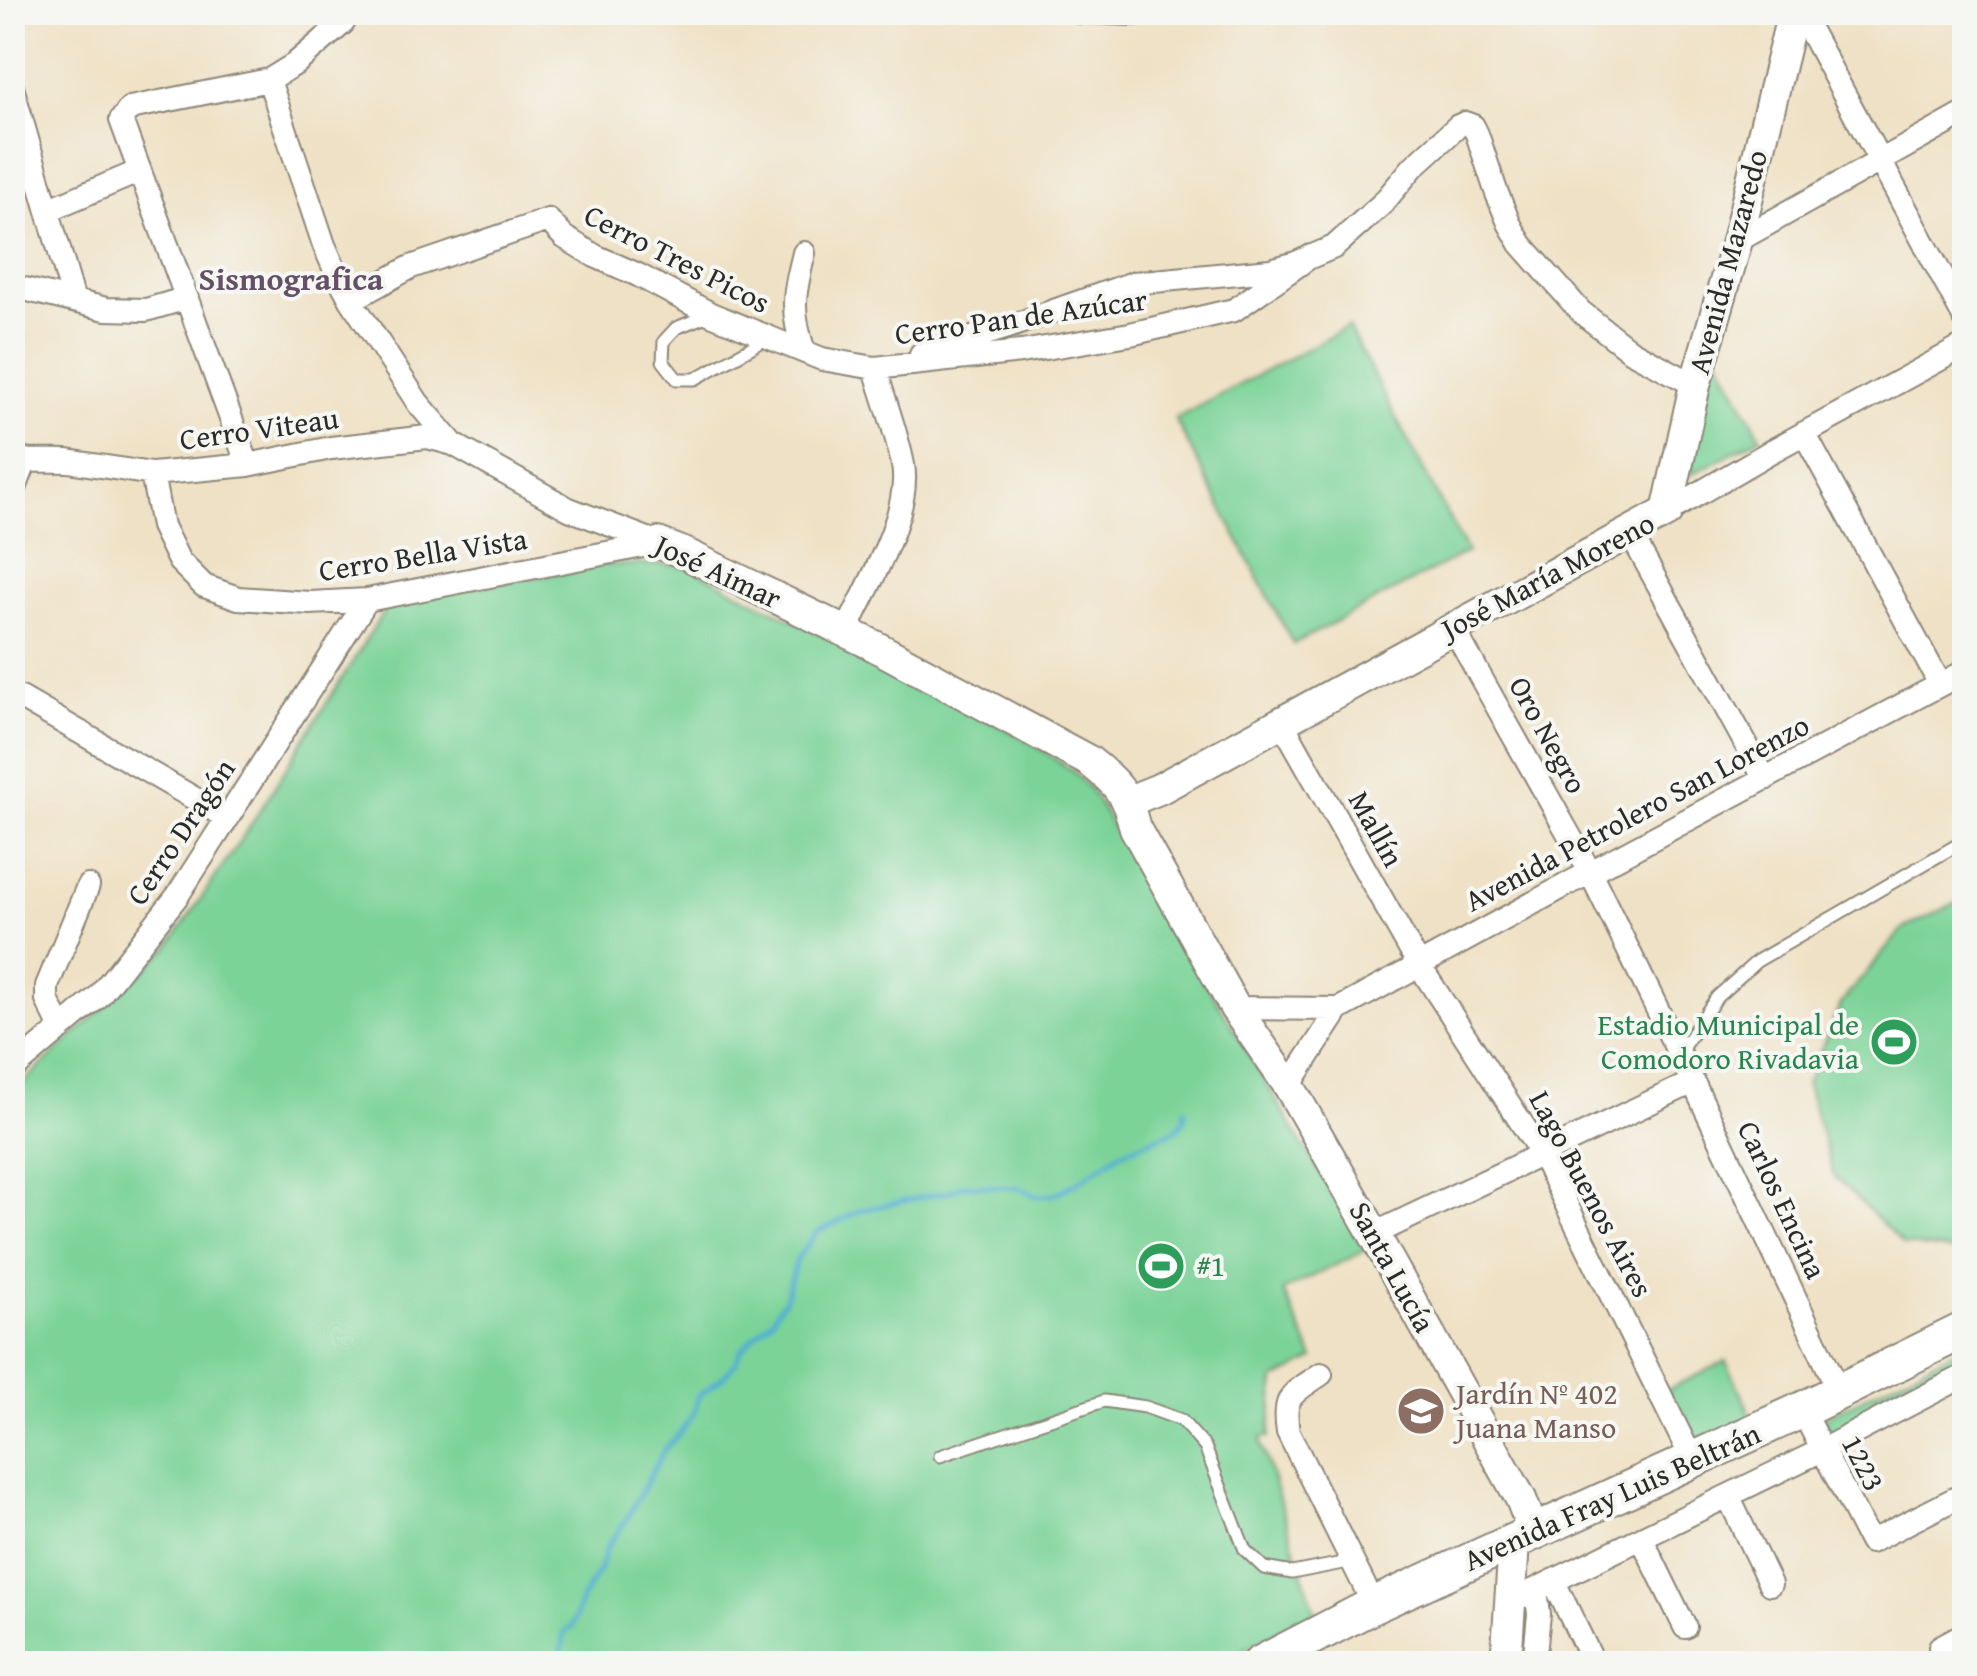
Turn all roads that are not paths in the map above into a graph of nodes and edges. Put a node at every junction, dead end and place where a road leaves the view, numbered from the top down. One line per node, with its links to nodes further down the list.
1 (349, 12): 5 (street)
2 (1078, 12): 4 (street)
3 (1796, 12): 8 (street); 11 (street, Avenida Mazaredo)
4 (1135, 14)
5 (269, 80): 9 (street); 16 (street, José Aimar)
6 (12, 87): 10 (street)
7 (1964, 114): 8 (street)
8 (1881, 160): 11 (street); 19 (street)
9 (140, 171): 10 (street); 15 (street)
10 (48, 210): 17 (street)
11 (1737, 241): 24 (street, Avenida Mazaredo)
12 (804, 253): 22 (street)
13 (1311, 256): 23 (street, Cerro Pan de Azúcar); 23 (street, Cerro Pan de Azúcar); 24 (street, Cerro Pan de Azúcar)
14 (12, 286): 17 (street)
15 (187, 298): 17 (street); 28 (street)
16 (350, 300): 18 (street, Cerro Tres Picos); 26 (street, José Aimar)
17 (74, 301)
18 (711, 314): 20 (street, Cerro Tres Picos); 20 (lane)
19 (1964, 317)
20 (768, 338): 22 (street, Cerro Tres Picos)
21 (1964, 346): 25 (street, José María Moreno)
22 (804, 350): 23 (street, Cerro Tres Picos)
23 (875, 368): 36 (street)
24 (1695, 385): 31 (street, Avenida Mazaredo)
25 (1804, 434): 31 (street, José María Moreno); 38 (street)
26 (453, 444): 28 (street, Cerro Viteau); 33 (street, José Aimar)
27 (20, 460): 29 (street, Cerro Viteau); 30 (street)
28 (248, 465): 29 (street, Cerro Viteau)
29 (152, 474): 34 (street, Cerro Bella Vista)
30 (12, 496)
31 (1667, 512): 32 (street, José María Moreno)
32 (1630, 533): 35 (street, José María Moreno); 41 (street)
33 (658, 543): 34 (street, Cerro Bella Vista); 36 (street, José Aimar)
34 (367, 600): 43 (street, Cerro Dragón)
35 (1453, 628): 40 (street, José María Moreno); 45 (street, Oro Negro)
36 (846, 632): 42 (street, José Aimar)
37 (1964, 672): 38 (street, Avenida Petrolero San Lorenzo)
38 (1940, 684): 41 (street, Avenida Petrolero San Lorenzo)
39 (21, 698): 43 (street)
40 (1282, 722): 42 (street, José María Moreno); 47 (street, Mallín)
41 (1764, 779): 45 (street, Avenida Petrolero San Lorenzo)
42 (1128, 801): 48 (street, José Aimar)
43 (228, 818): 50 (street, Cerro Dragón)
44 (1964, 841): 51 (lane)
45 (1590, 872): 47 (street, Avenida Petrolero San Lorenzo); 51 (street, Carlos Encina)
46 (88, 886): 50 (street)
47 (1419, 965): 49 (street, Avenida Petrolero San Lorenzo); 55 (street, Lago Buenos Aires)
48 (1235, 1008): 49 (street); 54 (street, Santa Lucía)
49 (1339, 1010): 54 (street, Avenida Petrolero San Lorenzo)
50 (61, 1028): 52 (street, Cerro Dragón)
51 (1679, 1053): 53 (street, Carlos Encina)
52 (12, 1070)
53 (1693, 1082): 55 (street); 60 (street, Carlos Encina)
54 (1289, 1086): 56 (street, Santa Lucía)
55 (1541, 1153): 56 (street); 64 (street, Lago Buenos Aires)
56 (1374, 1234): 67 (street, Santa Lucía)
57 (1964, 1330): 60 (main road, Avenida Fray Luis Beltrán)
58 (1322, 1374): 69 (street)
59 (1964, 1376): 62 (street)
60 (1840, 1393): 61 (main road, Avenida Fray Luis Beltrán)
61 (1802, 1410): 62 (street, 1223); 64 (main road, Avenida Fray Luis Beltrán)
62 (1822, 1450): 65 (street, 1223); 66 (street)
63 (940, 1456): 69 (lane)
64 (1693, 1460): 67 (main road, Avenida Fray Luis Beltrán)
65 (1964, 1494)
66 (1728, 1496): 68 (street); 70 (street)
67 (1524, 1538): 71 (street); 72 (main road, Avenida Fray Luis Beltrán)
68 (1642, 1539): 71 (street); 73 (street)
69 (1353, 1560): 72 (street)
70 (1770, 1584)
71 (1533, 1592): 77 (street); 78 (street); 79 (street)
72 (1374, 1605): 76 (main road, Avenida Fray Luis Beltrán)
73 (1685, 1627)
74 (1964, 1634): 75 (street)
75 (1940, 1647)
76 (1260, 1664)
77 (1506, 1664)
78 (1534, 1664)
79 (1594, 1664)

